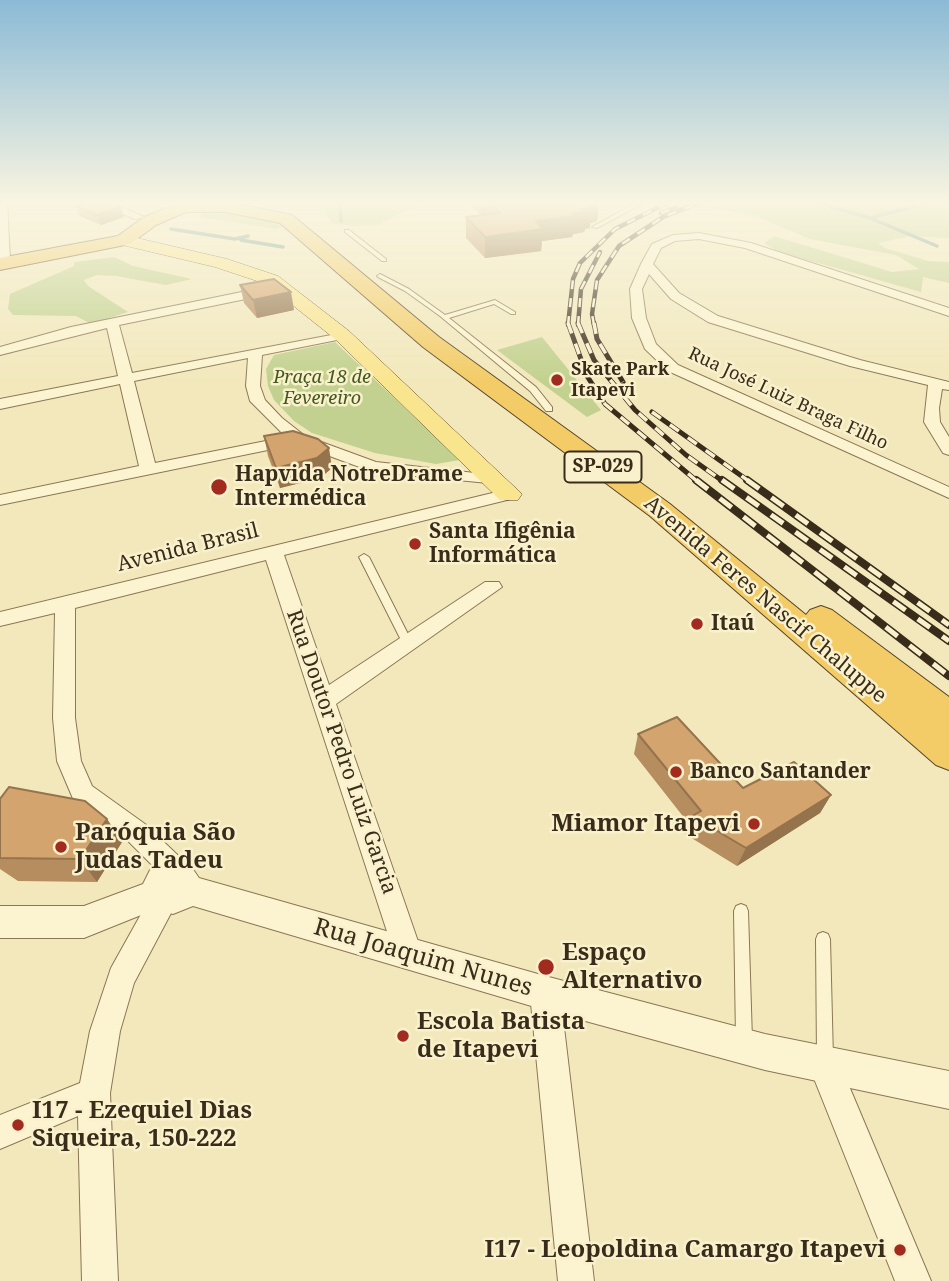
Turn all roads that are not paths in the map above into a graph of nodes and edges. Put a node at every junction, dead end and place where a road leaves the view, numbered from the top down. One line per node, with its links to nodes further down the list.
1 (215, 262): 8 (main road)
2 (339, 262): 36 (highway, Avenida Feres Nascif Chaluppe / SP-029)
3 (373, 262): 7 (highway, Avenida Feres Nascif Chaluppe / SP-029)
4 (376, 262): 7 (lane)
5 (791, 262): 9 (street, Rua José Luiz Braga Filho)
6 (647, 264): 19 (street); 26 (street, Rua José Luiz Braga Filho)
7 (382, 268): 13 (lane); 21 (highway, Avenida Feres Nascif Chaluppe / SP-029)
8 (284, 288): 14 (street); 15 (main road)
9 (920, 302): 10 (street); 11 (street, Rua José Luiz Braga Filho)
10 (949, 302)
11 (949, 312)
12 (513, 313): 13 (lane)
13 (444, 317): 21 (lane)
14 (112, 322): 16 (street); 18 (street)
15 (342, 335): 17 (street); 25 (main road)
16 (0, 351)
17 (255, 354): 18 (street); 22 (street)
18 (127, 379): 20 (street); 24 (street)
19 (943, 385): 23 (street)
20 (0, 404)
21 (549, 409): 35 (highway, Avenida Feres Nascif Chaluppe / SP-029)
22 (299, 439): 24 (street); 25 (street)
23 (949, 450)
24 (148, 468): 27 (street)
25 (501, 487): 28 (street, Avenida Brasil)
26 (949, 493)
27 (0, 500)
28 (273, 551): 31 (street, Avenida Brasil); 34 (street, Rua Doutor Pedro Luiz Garcia)
29 (364, 557): 33 (lane)
30 (492, 587): 33 (street)
31 (65, 602): 32 (street, Avenida Brasil); 37 (street)
32 (0, 619)
33 (408, 644): 34 (street)
34 (324, 701): 41 (street, Rua Doutor Pedro Luiz Garcia)
35 (949, 718)
36 (949, 754)
37 (172, 888): 39 (street); 41 (street, Rua Joaquim Nunes); 46 (street)
38 (741, 911): 43 (lane)
39 (0, 922)
40 (823, 939): 44 (lane)
41 (408, 953): 42 (street, Rua Joaquim Nunes)
42 (545, 993): 43 (street, Rua Joaquim Nunes); 49 (street)
43 (744, 1046): 44 (street, Rua Joaquim Nunes)
44 (825, 1066): 45 (street, Rua Joaquim Nunes); 50 (street)
45 (949, 1090)
46 (94, 1093): 47 (street); 48 (street)
47 (0, 1132)
48 (100, 1281)
49 (576, 1281)
50 (913, 1281)

